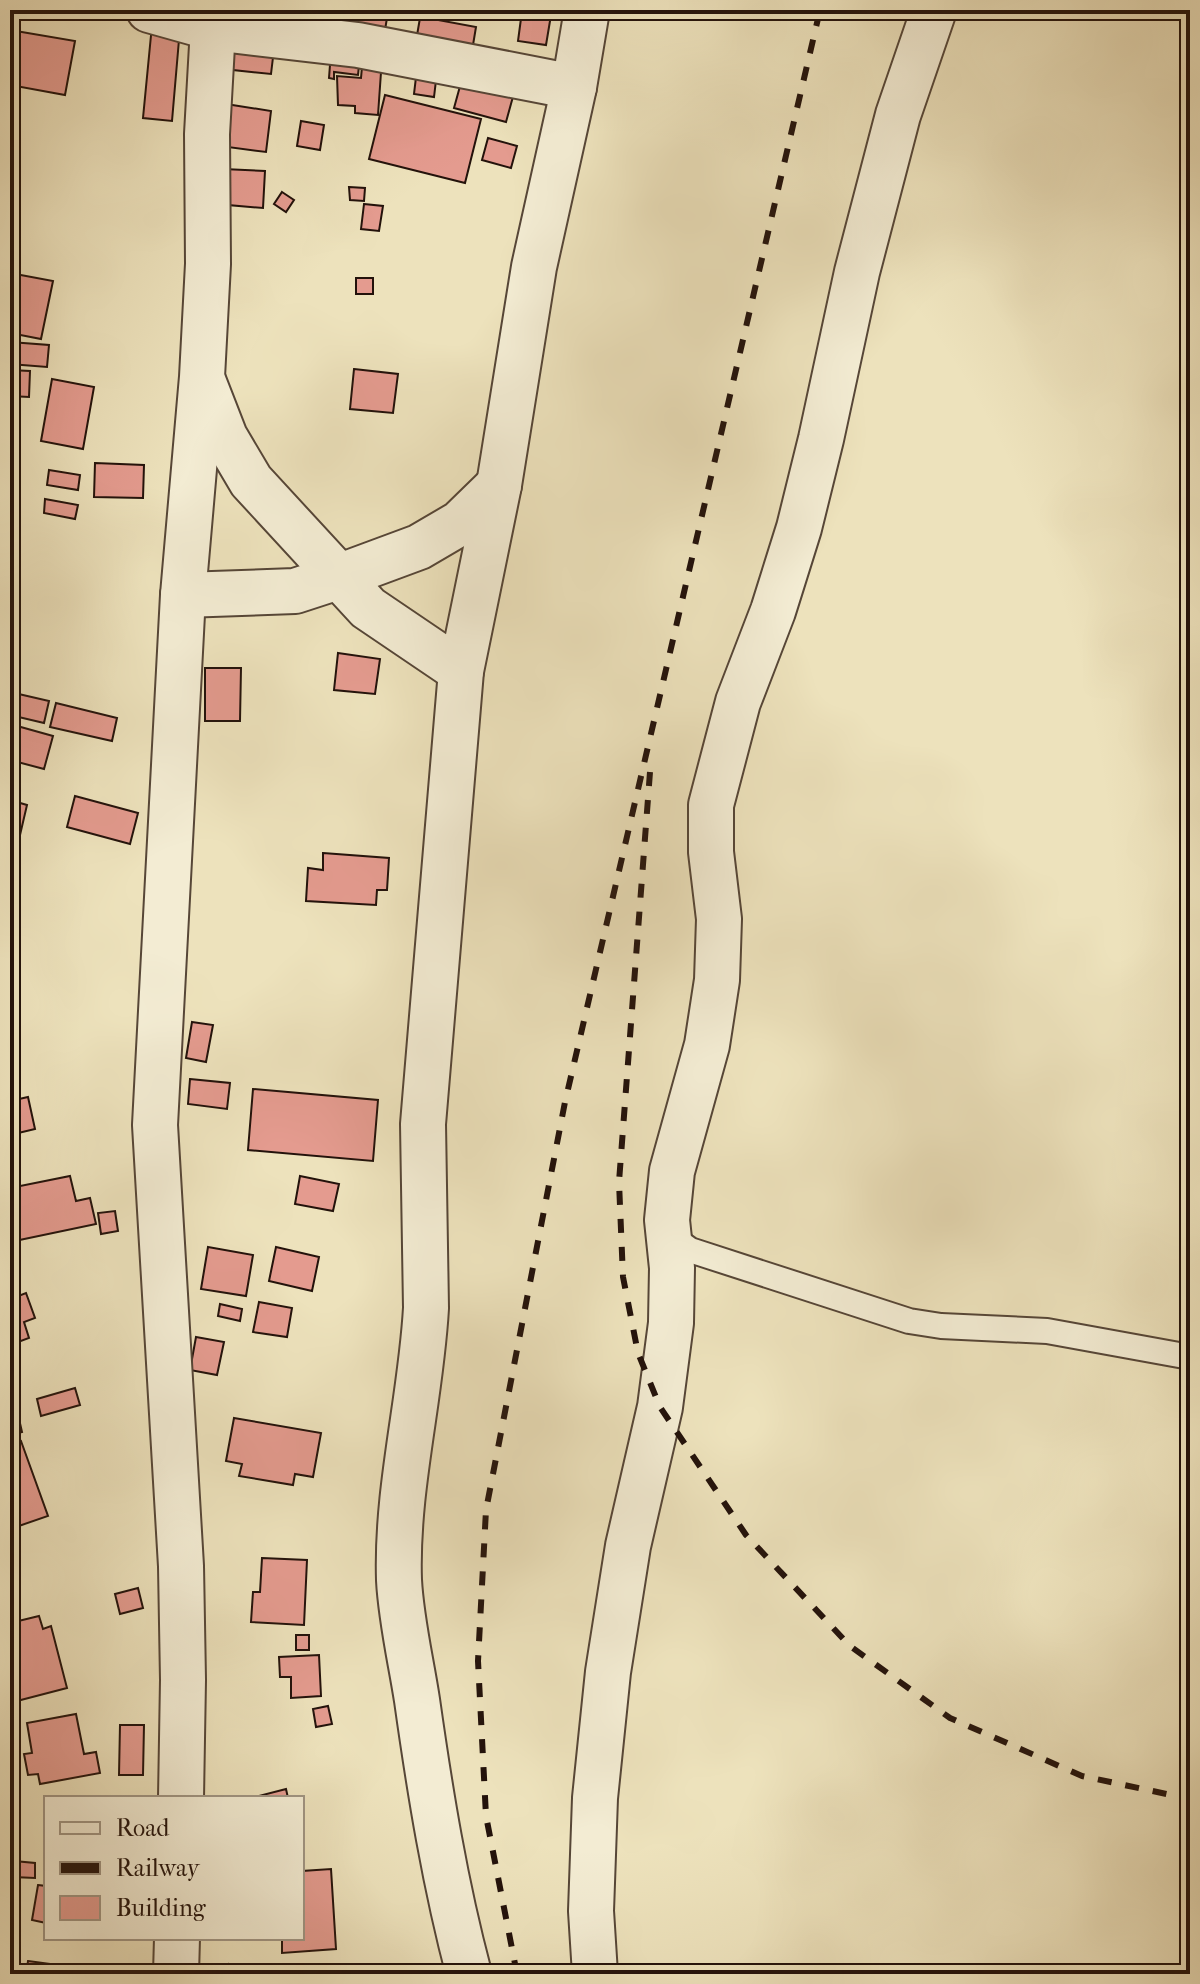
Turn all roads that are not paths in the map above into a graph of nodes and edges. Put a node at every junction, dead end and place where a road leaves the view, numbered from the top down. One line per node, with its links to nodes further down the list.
1 (149, 10): 4 (street)
2 (587, 10): 5 (street)
3 (934, 10): 11 (street)
4 (214, 19): 5 (street); 6 (street)
5 (574, 87): 7 (street)
6 (202, 377): 8 (street); 9 (street)
7 (499, 485): 8 (street); 10 (street)
8 (338, 577): 9 (street); 10 (street)
9 (183, 595): 13 (street)
10 (461, 671): 16 (street)
11 (667, 1220): 12 (lane); 17 (street)
12 (1190, 1357)
13 (181, 1796)
14 (177, 1940): 15 (street)
15 (176, 1974)
16 (469, 1974)
17 (595, 1974)

